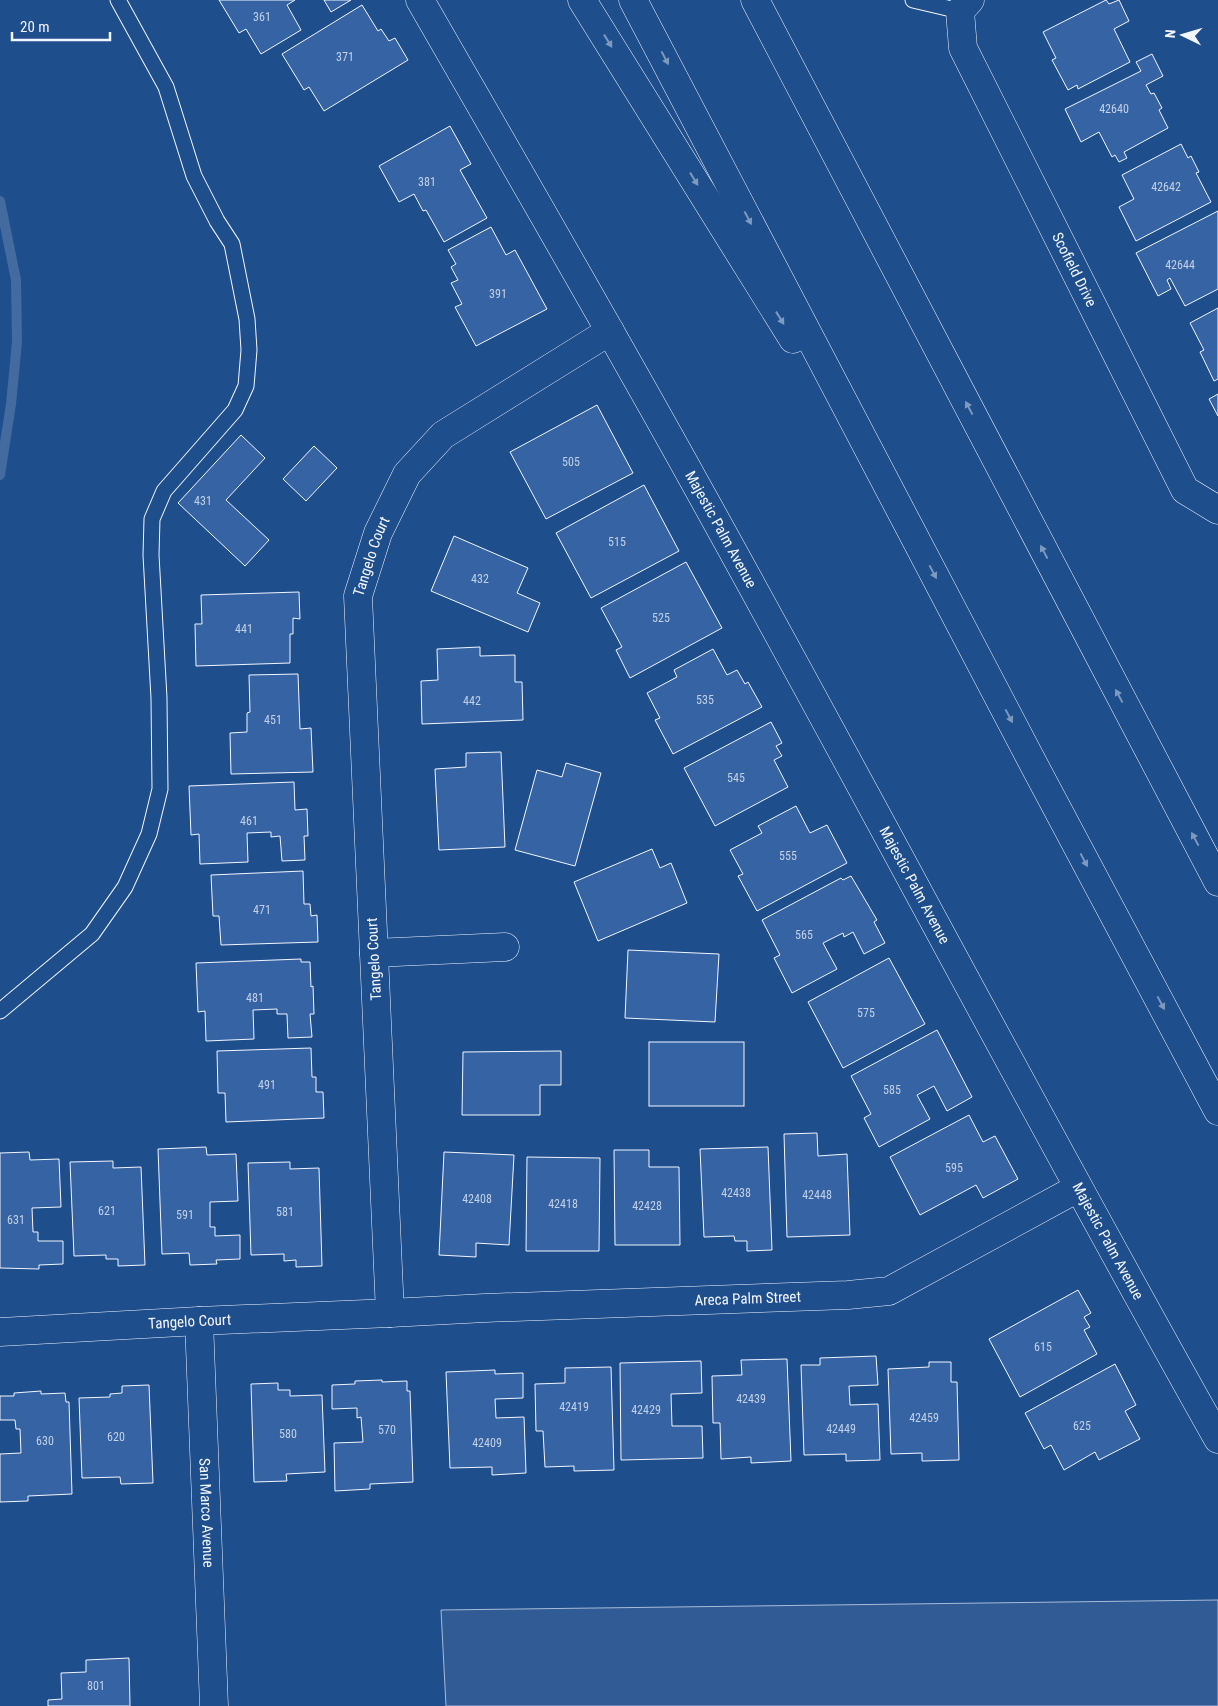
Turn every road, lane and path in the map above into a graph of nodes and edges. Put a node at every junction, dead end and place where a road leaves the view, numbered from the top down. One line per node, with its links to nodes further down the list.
1 (118, 0): 16 (lane)
2 (420, 0): 10 (main road, Majestic Palm Avenue)
3 (582, 0): 12 (main road, one-way to 12)
4 (633, 0): 12 (main road, one-way to 12)
5 (755, 0): 9 (main road)
6 (769, 0): 9 (main road)
7 (913, 0): 8 (lane)
8 (965, 5): 11 (main road, Scofield Drive)
9 (830, 142): 13 (main road, one-way to 9)
10 (610, 331): 15 (main road, Tangelo Court); 18 (main road, Majestic Palm Avenue)
11 (1218, 510)
12 (911, 529): 17 (main road, one-way to 17)
13 (1218, 882)
14 (505, 947): 15 (main road)
15 (374, 952): 19 (main road, Tangelo Court)
16 (0, 1011)
17 (1218, 1111)
18 (1078, 1188): 19 (main road, Areca Palm Street); 22 (main road, Majestic Palm Avenue)
19 (390, 1313): 20 (main road, Tangelo Court)
20 (199, 1320): 21 (main road, Tangelo Court); 23 (main road, San Marco Avenue)
21 (0, 1332)
22 (1218, 1439)
23 (214, 1706)

